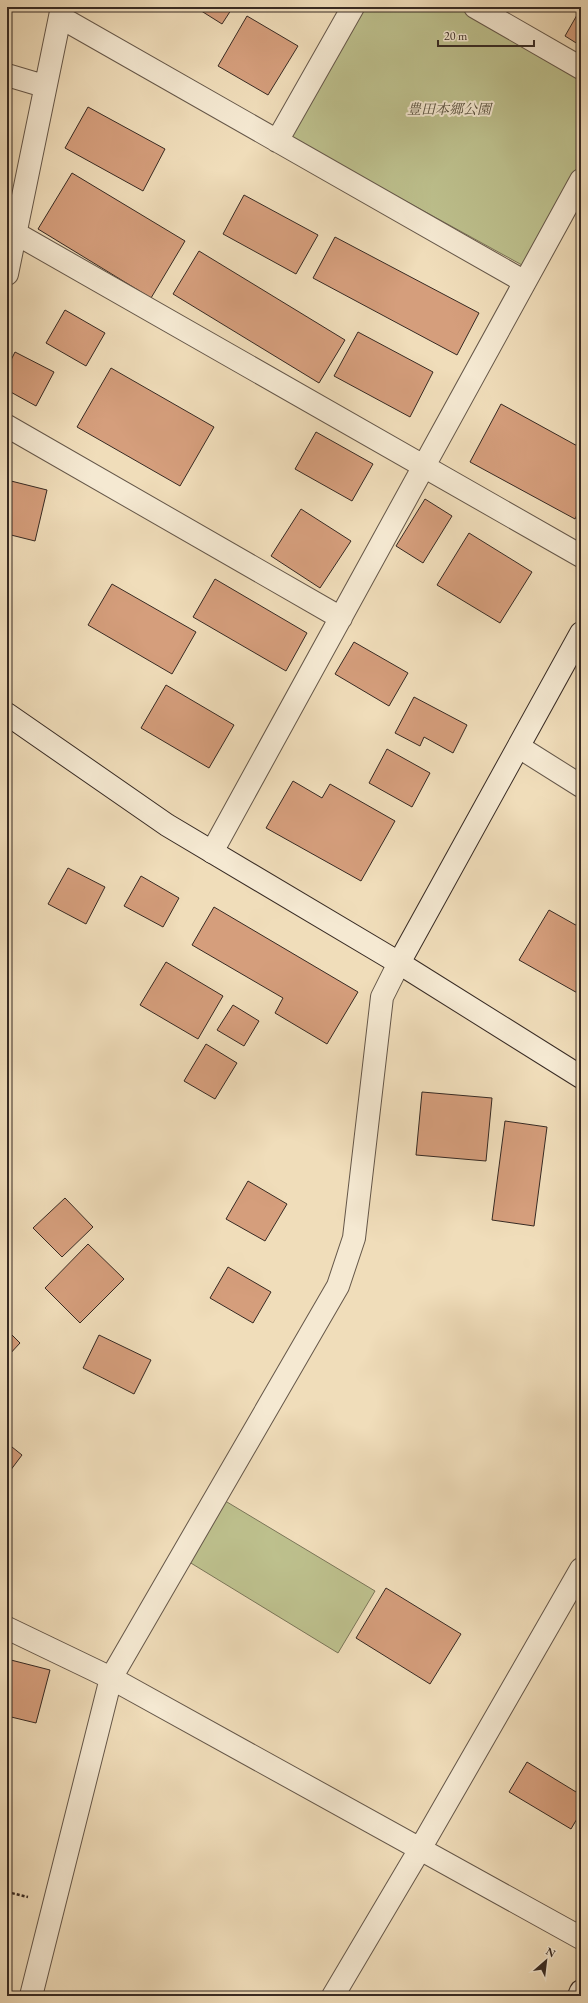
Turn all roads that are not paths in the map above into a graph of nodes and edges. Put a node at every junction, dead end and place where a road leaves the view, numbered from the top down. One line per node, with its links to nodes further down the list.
1 (353, 7): 7 (street)
2 (475, 7): 4 (street)
3 (61, 12): 6 (street); 7 (street)
4 (581, 68)
5 (7, 75): 6 (street)
6 (44, 86): 9 (street)
7 (277, 141): 11 (street)
8 (581, 180): 11 (street)
9 (15, 233): 10 (street); 13 (street)
10 (7, 274)
11 (524, 282): 13 (street)
12 (7, 426): 15 (street)
13 (424, 467): 14 (street); 15 (street)
14 (581, 556)
15 (341, 618): 20 (street)
16 (581, 633): 18 (street)
17 (7, 714): 20 (street)
18 (519, 747): 19 (street); 21 (street)
19 (581, 786)
20 (212, 852): 21 (street)
21 (400, 963): 22 (street); 25 (street)
22 (581, 1077)
23 (581, 1569): 26 (street)
24 (7, 1628): 25 (street)
25 (111, 1678): 26 (street); 29 (street)
26 (420, 1849): 27 (street); 30 (street)
27 (581, 1938)
28 (581, 1991): 31 (street)
29 (31, 1996)
30 (333, 1996)
31 (579, 1996)

